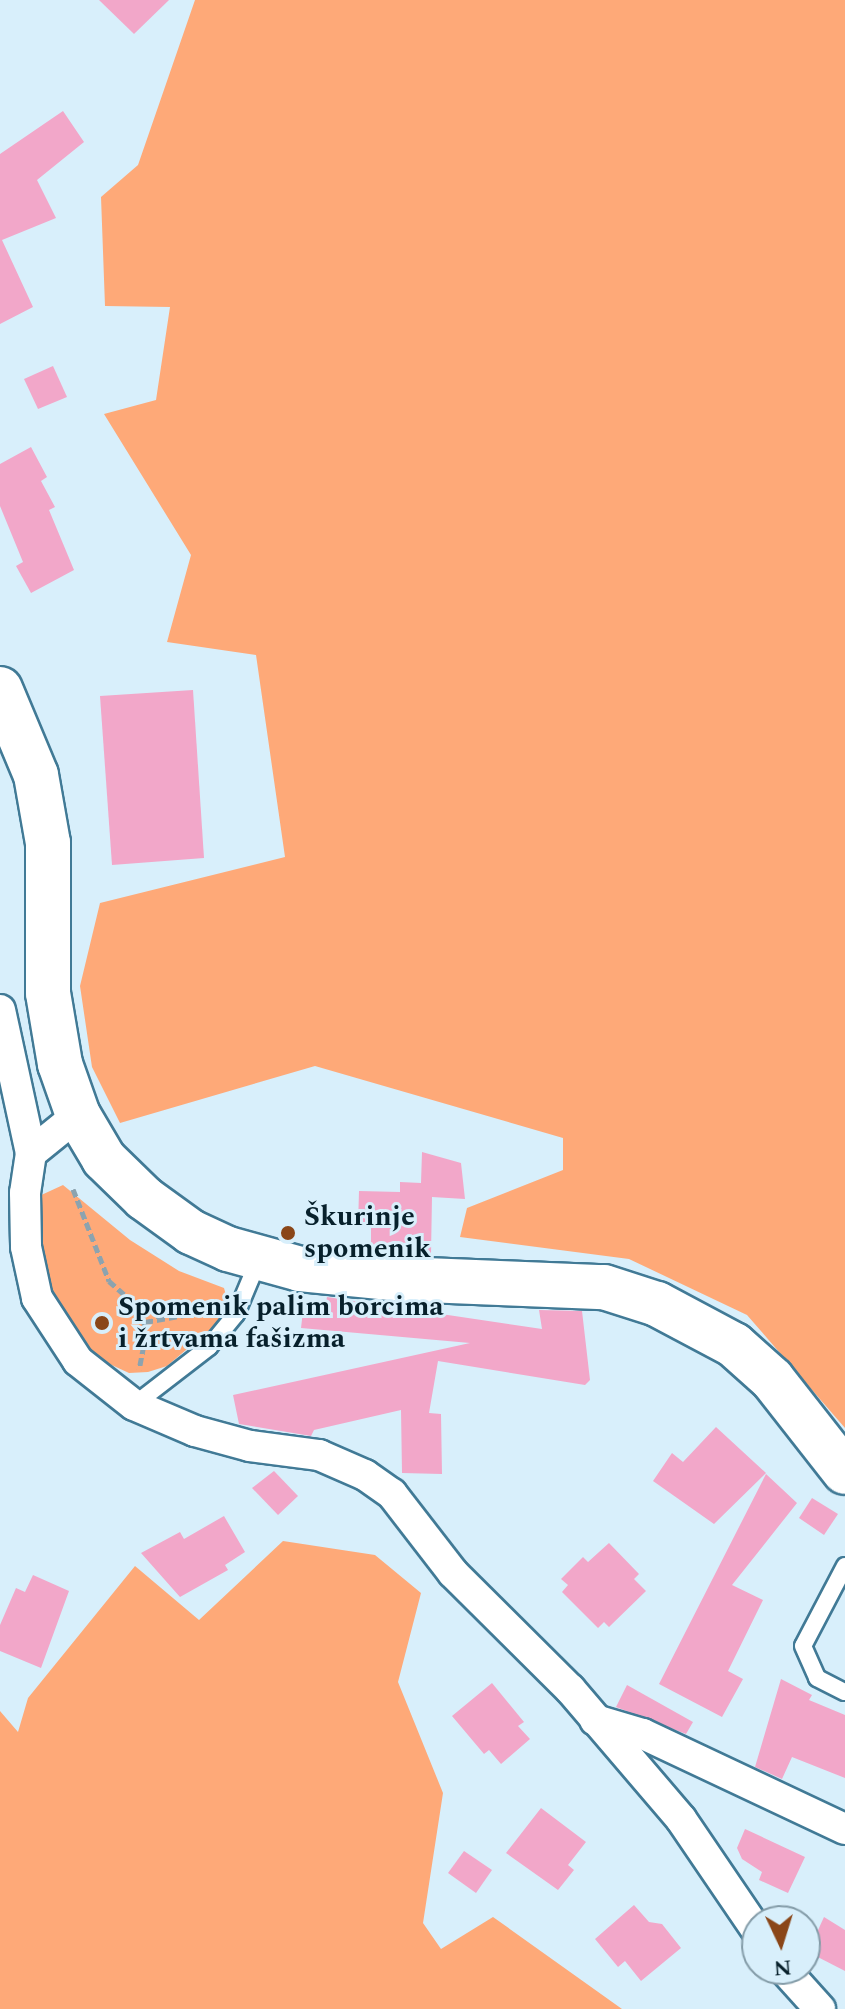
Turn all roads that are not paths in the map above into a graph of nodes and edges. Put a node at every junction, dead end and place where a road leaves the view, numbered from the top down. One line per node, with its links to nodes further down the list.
1 (0, 689): 3 (street)
2 (0, 1010): 4 (street)
3 (78, 1115): 4 (street); 5 (street)
4 (31, 1153): 6 (street)
5 (259, 1259): 6 (lane); 7 (street)
6 (134, 1405): 10 (street)
7 (845, 1472)
8 (845, 1566): 9 (lane)
9 (845, 1692)
10 (595, 1720): 11 (street); 12 (street)
11 (845, 1829)
12 (741, 1907)
13 (798, 1985): 14 (street)
14 (820, 2009)

